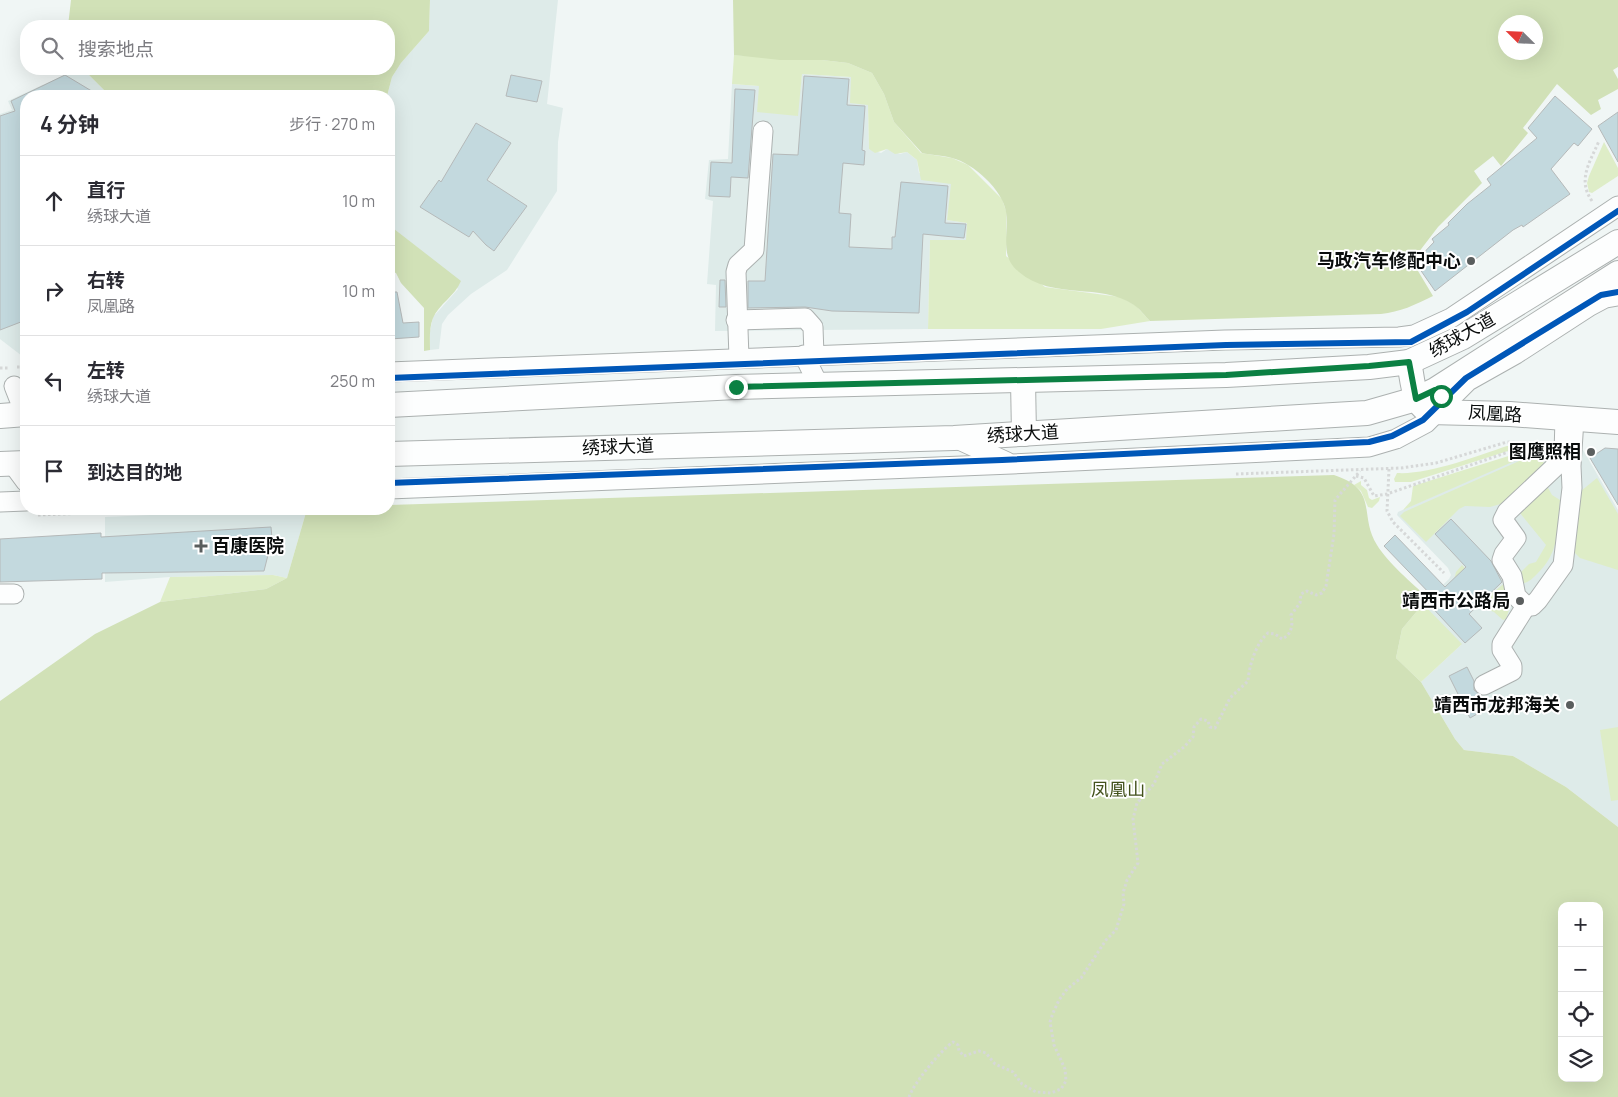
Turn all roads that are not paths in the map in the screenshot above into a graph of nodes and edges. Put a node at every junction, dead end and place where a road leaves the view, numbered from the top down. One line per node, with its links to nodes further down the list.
1 (763, 131): 6 (street)
2 (1618, 206): 7 (street)
3 (1618, 242): 8 (main road, 绣球大道)
4 (1618, 273): 22 (main road, 绣球大道)
5 (1618, 296): 22 (street)
6 (736, 320): 9 (street); 10 (street)
7 (877, 353): 9 (street); 16 (street)
8 (1431, 353): 12 (main road, 绣球大道); 22 (main road)
9 (809, 355): 10 (street); 17 (street)
10 (739, 358): 11 (street)
11 (717, 359): 13 (street); 19 (street)
12 (1409, 362): 15 (main road, 绣球大道); 22 (main road)
13 (589, 366): 14 (street); 20 (street)
14 (395, 372)
15 (1023, 381): 16 (main road, 绣球大道); 29 (main road)
16 (887, 382): 17 (main road, 绣球大道)
17 (818, 384): 19 (main road, 绣球大道)
18 (14, 386): 21 (street)
19 (736, 387): 20 (main road, 绣球大道)
20 (597, 394): 23 (main road, 绣球大道)
21 (20, 400)
22 (1435, 400): 24 (main road, 凤凰路); 27 (main road, 凤凰路); 29 (main road, 绣球大道); 32 (street)
23 (395, 405)
24 (1618, 409)
25 (20, 414): 26 (main road)
26 (0, 416)
27 (1570, 419): 28 (main road, 凤凰路); 36 (street); 36 (street)
28 (1618, 422)
29 (1024, 434): 30 (main road, 绣球大道)
30 (954, 438): 31 (main road, 绣球大道); 32 (street)
31 (395, 454)
32 (1012, 464): 33 (street)
33 (395, 488)
34 (0, 502): 35 (street)
35 (20, 506)
36 (1526, 606): 37 (street)
37 (1484, 686)

